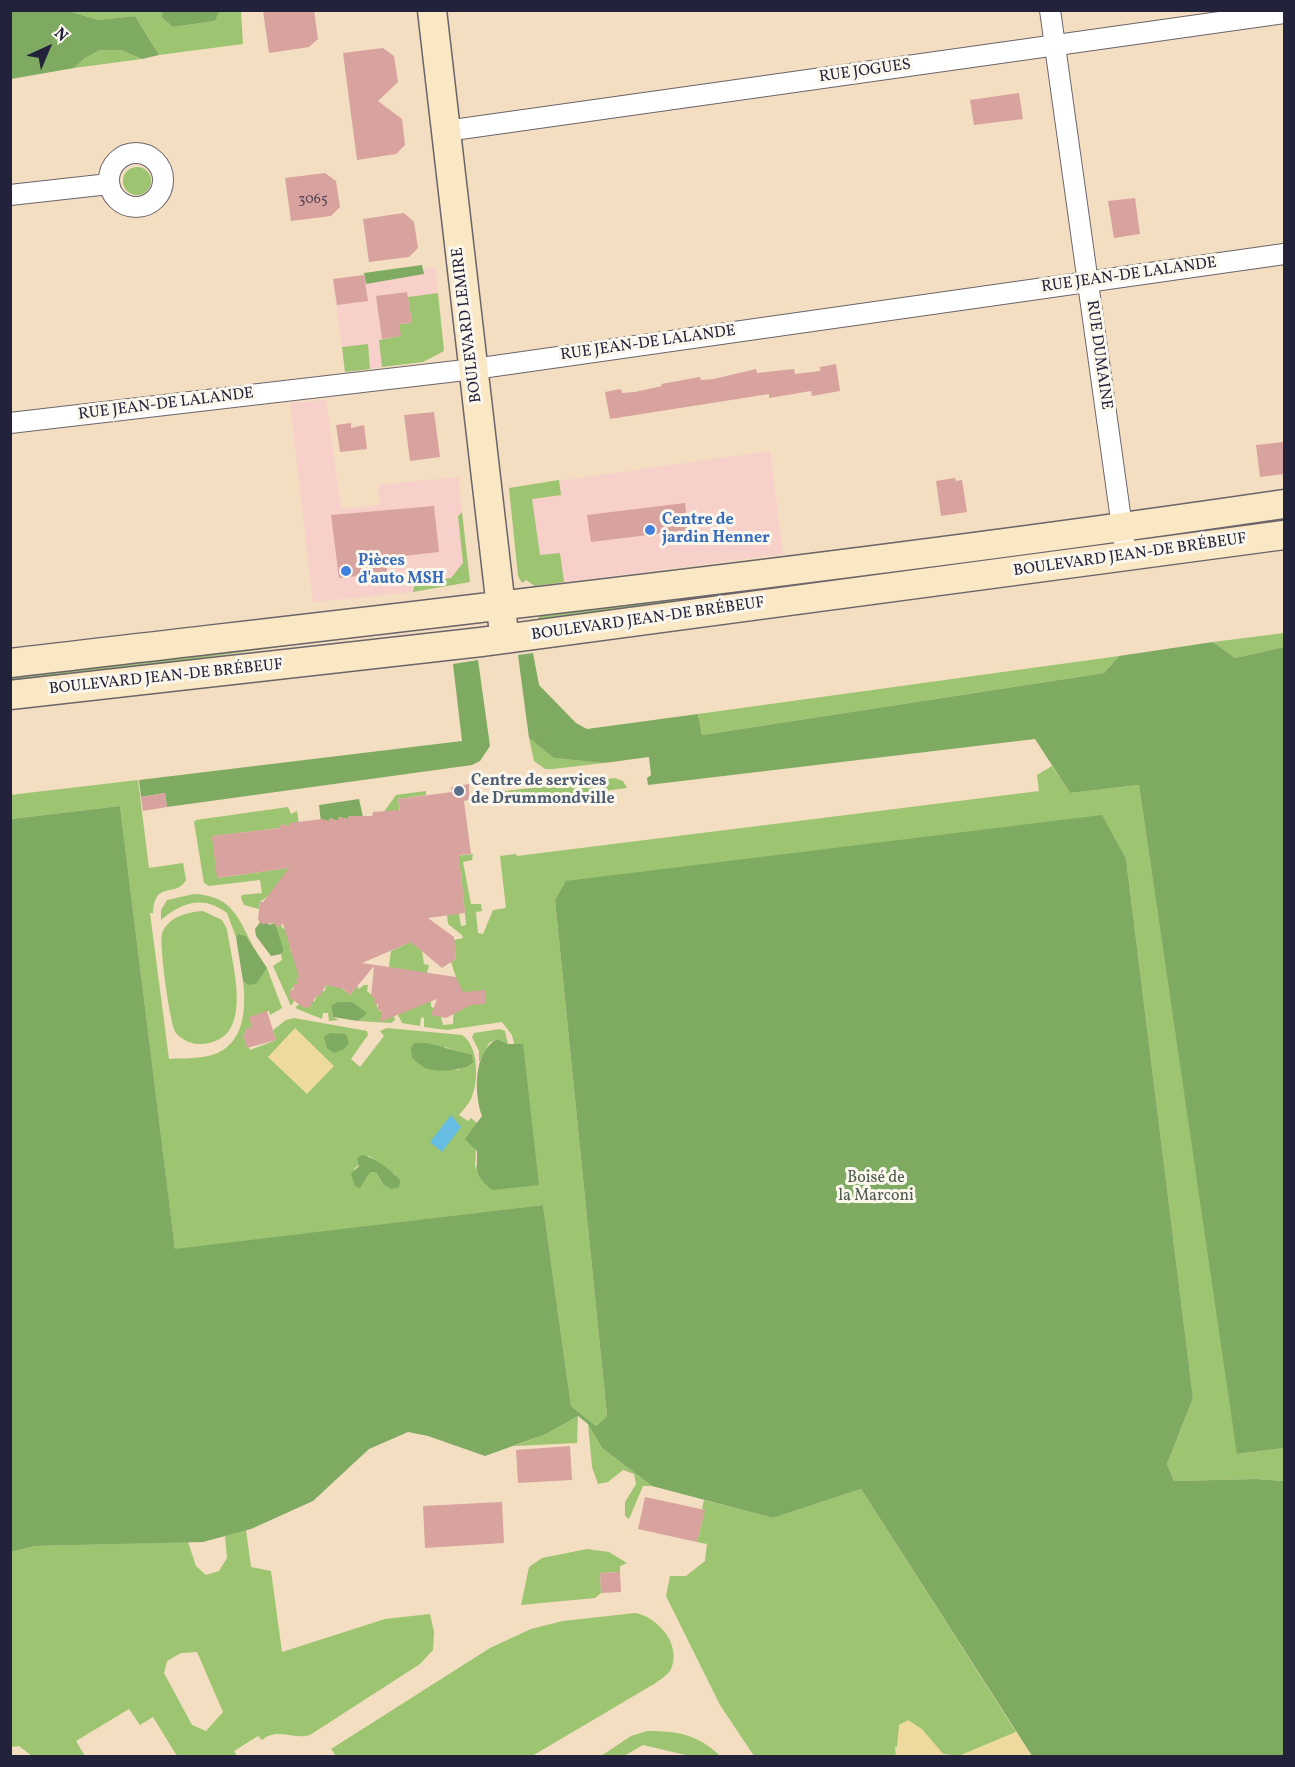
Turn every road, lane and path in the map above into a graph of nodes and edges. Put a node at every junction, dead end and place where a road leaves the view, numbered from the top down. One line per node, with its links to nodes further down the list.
1 (432, 10): 5 (main road, BOULEVARD LEMIRE)
2 (1050, 10): 4 (street, RUE DUMAINE)
3 (1284, 13): 4 (street, RUE JOGUES)
4 (1055, 46): 5 (street, RUE JOGUES); 9 (street, RUE DUMAINE)
5 (446, 132): 10 (main road, BOULEVARD LEMIRE)
6 (109, 184): 7 (street)
7 (10, 195)
8 (1284, 254): 9 (street, RUE JEAN-DE LALANDE)
9 (1088, 282): 10 (street, RUE JEAN-DE LALANDE); 13 (street, RUE DUMAINE)
10 (474, 369): 11 (street, RUE JEAN-DE LALANDE); 16 (main road, BOULEVARD LEMIRE)
11 (10, 423)
12 (1284, 504): 13 (main road, BOULEVARD JEAN-DE BRÉBEUF)
13 (1123, 527): 15 (street, RUE DUMAINE); 16 (main road, BOULEVARD JEAN-DE BRÉBEUF)
14 (1284, 535): 15 (main road, BOULEVARD JEAN-DE BRÉBEUF)
15 (1126, 556): 17 (main road, BOULEVARD JEAN-DE BRÉBEUF)
16 (501, 606): 17 (main road, BOULEVARD LEMIRE); 18 (main road, BOULEVARD JEAN-DE BRÉBEUF)
17 (505, 639): 19 (main road, BOULEVARD JEAN-DE BRÉBEUF)
18 (10, 663)
19 (10, 695)

